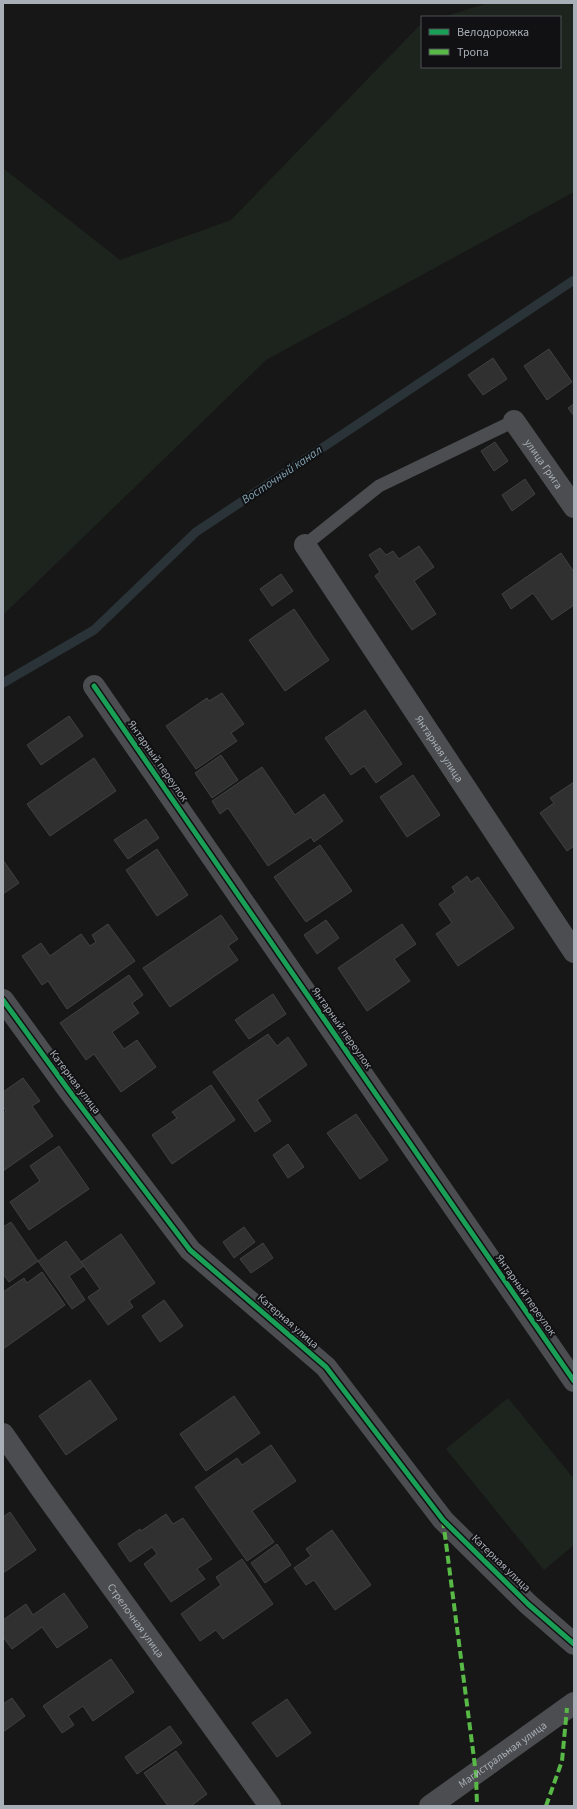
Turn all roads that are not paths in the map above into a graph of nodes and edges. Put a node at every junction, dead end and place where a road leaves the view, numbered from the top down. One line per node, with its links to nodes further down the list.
1 (514, 421): 2 (street, улица Грига); 3 (lane)
2 (574, 507)
3 (305, 545): 5 (street, Янтарная улица)
4 (94, 686): 7 (street, Янтарный переулок)
5 (574, 952)
6 (3, 1000): 9 (street, Катерная улица)
7 (574, 1381)
8 (3, 1434): 11 (street, Стрелочная улица)
9 (574, 1644)
10 (574, 1703): 12 (street, Магистральная улица)
11 (270, 1806)
12 (430, 1806)

